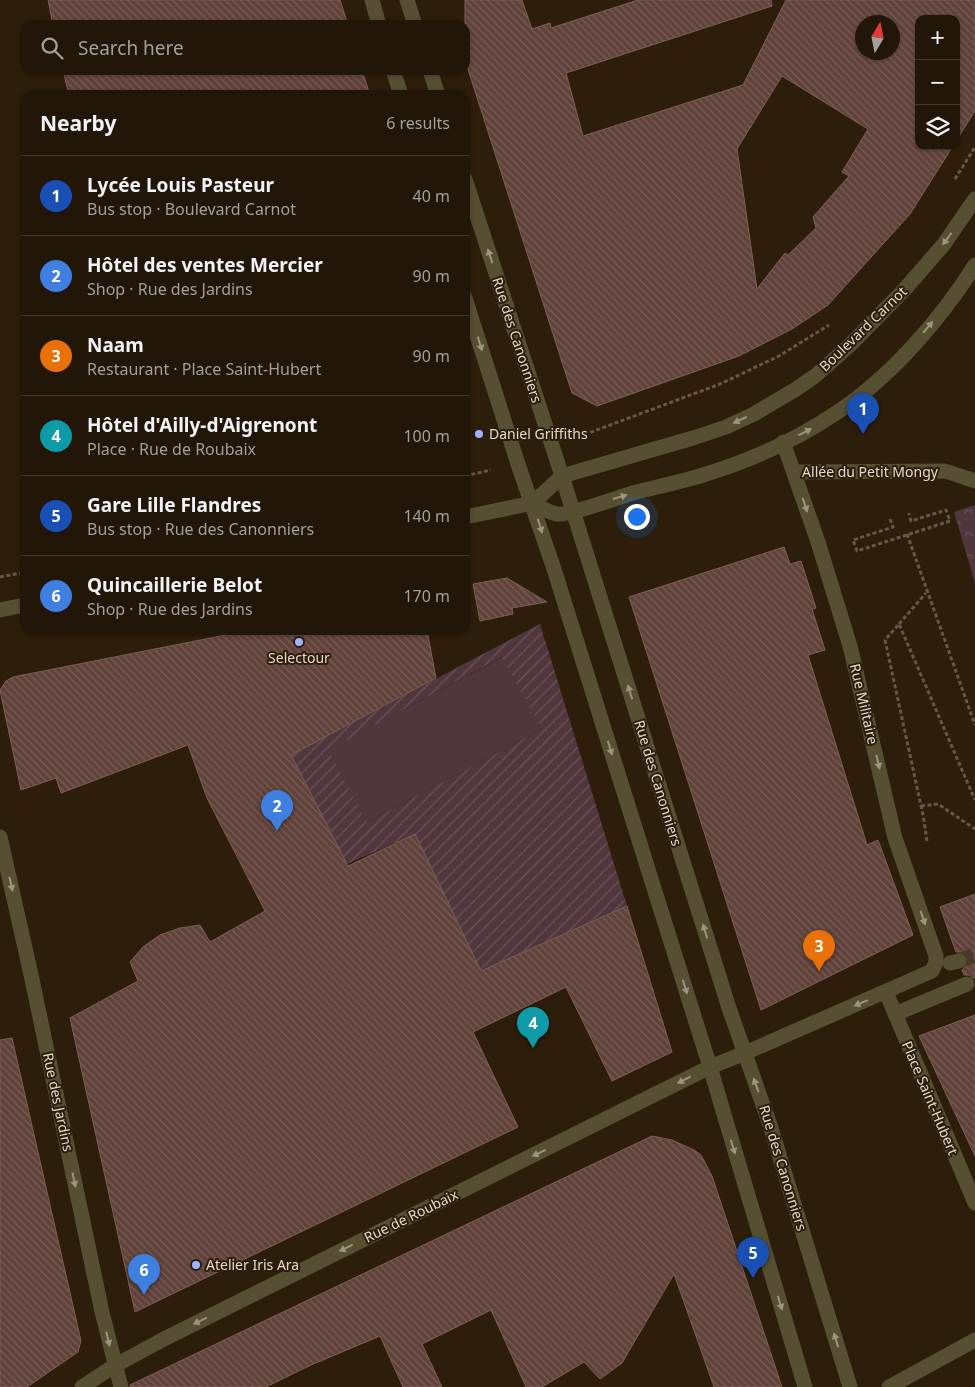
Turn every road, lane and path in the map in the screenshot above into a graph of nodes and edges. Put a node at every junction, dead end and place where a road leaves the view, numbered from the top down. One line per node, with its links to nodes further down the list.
1 (372, 0): 3 (street)
2 (407, 0): 4 (street)
3 (378, 20)
4 (413, 20)
5 (395, 75): 7 (street)
6 (432, 75): 8 (street)
7 (399, 90)
8 (436, 90)
9 (975, 147): 10 (path)
10 (954, 180)
11 (470, 194): 17 (street, Rue des Canonniers, one-way to 11)
12 (975, 199): 19 (street, Boulevard Carnot, one-way to 19)
13 (975, 265): 16 (street, one-way to 13)
14 (470, 314): 21 (street, one-way to 21)
15 (835, 321): 17 (path)
16 (784, 442): 18 (street, Rue Militaire); 22 (street, one-way to 16)
17 (554, 452): 19 (street, Rue des Canonniers)
18 (794, 472): 20 (street, Allée du Petit Mongy); 40 (street, Rue Militaire, one-way to 40)
19 (562, 476): 21 (street, Boulevard Carnot); 22 (street, Rue des Canonniers)
20 (975, 481)
21 (533, 503): 22 (street); 24 (street); 43 (street, one-way to 43)
22 (573, 511): 42 (street, Rue des Canonniers, one-way to 22)
23 (909, 513): 26 (path)
24 (470, 516)
25 (890, 519): 26 (path)
26 (907, 534): 29 (path)
27 (20, 573): 28 (path)
28 (0, 577)
29 (927, 592): 32 (path); 33 (path)
30 (20, 606): 31 (street)
31 (0, 610)
32 (900, 624): 34 (path); 35 (path)
33 (975, 725)
34 (975, 800)
35 (921, 806): 36 (path); 38 (path)
36 (975, 829)
37 (0, 837): 46 (street, Rue des Jardins, one-way to 46)
38 (927, 844)
39 (967, 984): 41 (street)
40 (886, 992): 41 (street, Place Saint-Hubert); 42 (street, one-way to 42)
41 (895, 1014): 44 (street, Place Saint-Hubert)
42 (744, 1053): 43 (street, Rue de Roubaix); 50 (street, Rue des Canonniers, one-way to 42)
43 (710, 1067): 46 (street, Rue de Roubaix, one-way to 46); 49 (street, one-way to 49)
44 (975, 1203)
45 (975, 1340): 51 (street)
46 (114, 1366): 47 (street, Rue de Roubaix); 48 (street, Rue des Jardins)
47 (82, 1387)
48 (121, 1387)
49 (805, 1387)
50 (850, 1387)
51 (889, 1387)

